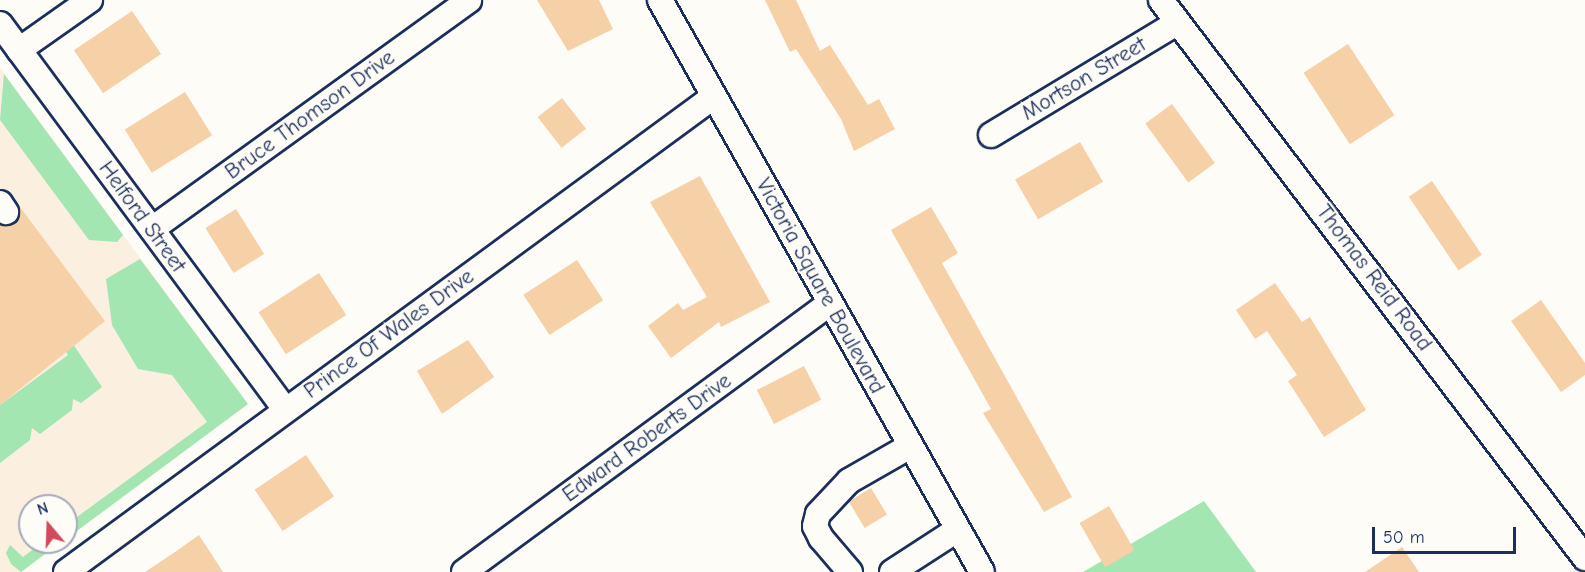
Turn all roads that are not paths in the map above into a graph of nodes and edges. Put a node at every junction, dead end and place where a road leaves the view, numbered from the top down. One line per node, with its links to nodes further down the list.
1 (90, 0): 7 (street)
2 (469, 0): 10 (street, Bruce Thomson Drive)
3 (660, 0): 8 (street, Victoria Square Boulevard)
4 (1161, 0): 5 (street, Thomas Reid Road)
5 (1177, 23): 9 (street, Mortson Street); 15 (street, Thomas Reid Road)
6 (0, 24): 7 (street, Helford Street)
7 (19, 50): 10 (street, Helford Street)
8 (714, 97): 11 (street, Victoria Square Boulevard); 12 (street, Prince Of Wales Drive)
9 (991, 135)
10 (152, 229): 12 (street, Helford Street)
11 (830, 303): 13 (street, Victoria Square Boulevard); 17 (street, Edward Roberts Drive)
12 (286, 410): 16 (street, Prince Of Wales Drive)
13 (910, 446): 14 (street, Victoria Square Boulevard); 18 (street)
14 (957, 530): 19 (street); 20 (street, Victoria Square Boulevard)
15 (1585, 558)
16 (66, 572)
17 (464, 572)
18 (850, 572)
19 (892, 572)
20 (982, 572)

